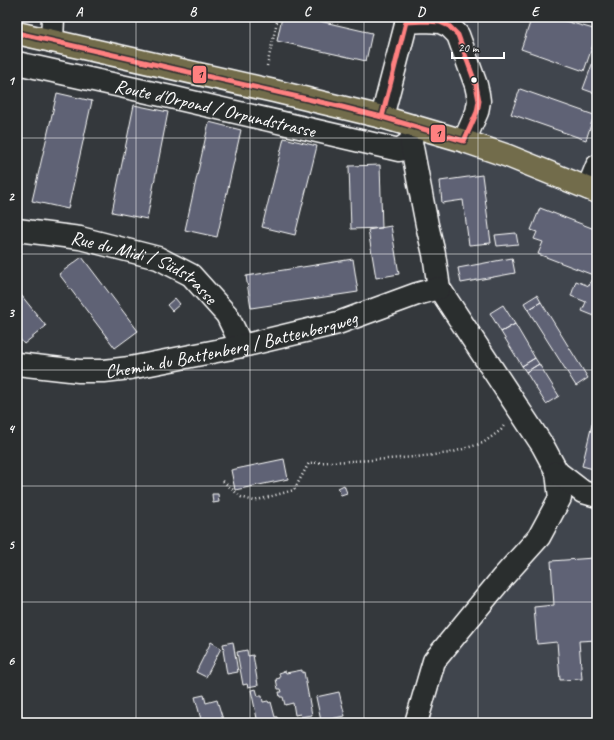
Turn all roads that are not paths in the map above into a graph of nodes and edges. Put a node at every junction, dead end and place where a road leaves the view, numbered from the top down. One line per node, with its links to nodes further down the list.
1 (53, 17): 4 (street)
2 (407, 20): 6 (street); 8 (street)
3 (17, 33): 4 (main road, Route d'Orpond / Orpundstrasse)
4 (52, 41): 6 (main road, Route d'Orpond / Orpundstrasse)
5 (17, 63): 7 (street, Route d'Orpond / Orpundstrasse)
6 (382, 117): 7 (main road, Route d'Orpond / Orpundstrasse)
7 (412, 134): 8 (main road, Route d'Orpond / Orpundstrasse); 12 (street)
8 (464, 141): 10 (main road, Route d'Orpond / Orpundstrasse)
9 (597, 166): 10 (street)
10 (592, 190)
11 (17, 230): 13 (street, Rue du Midi / Südstrasse)
12 (439, 288): 13 (street, Chemin du Battenberg / Battenbergweg); 15 (street)
13 (242, 346): 14 (street, Chemin du Battenberg / Battenbergweg)
14 (17, 364)
15 (557, 472): 16 (street); 17 (street)
16 (597, 496)
17 (416, 723)

